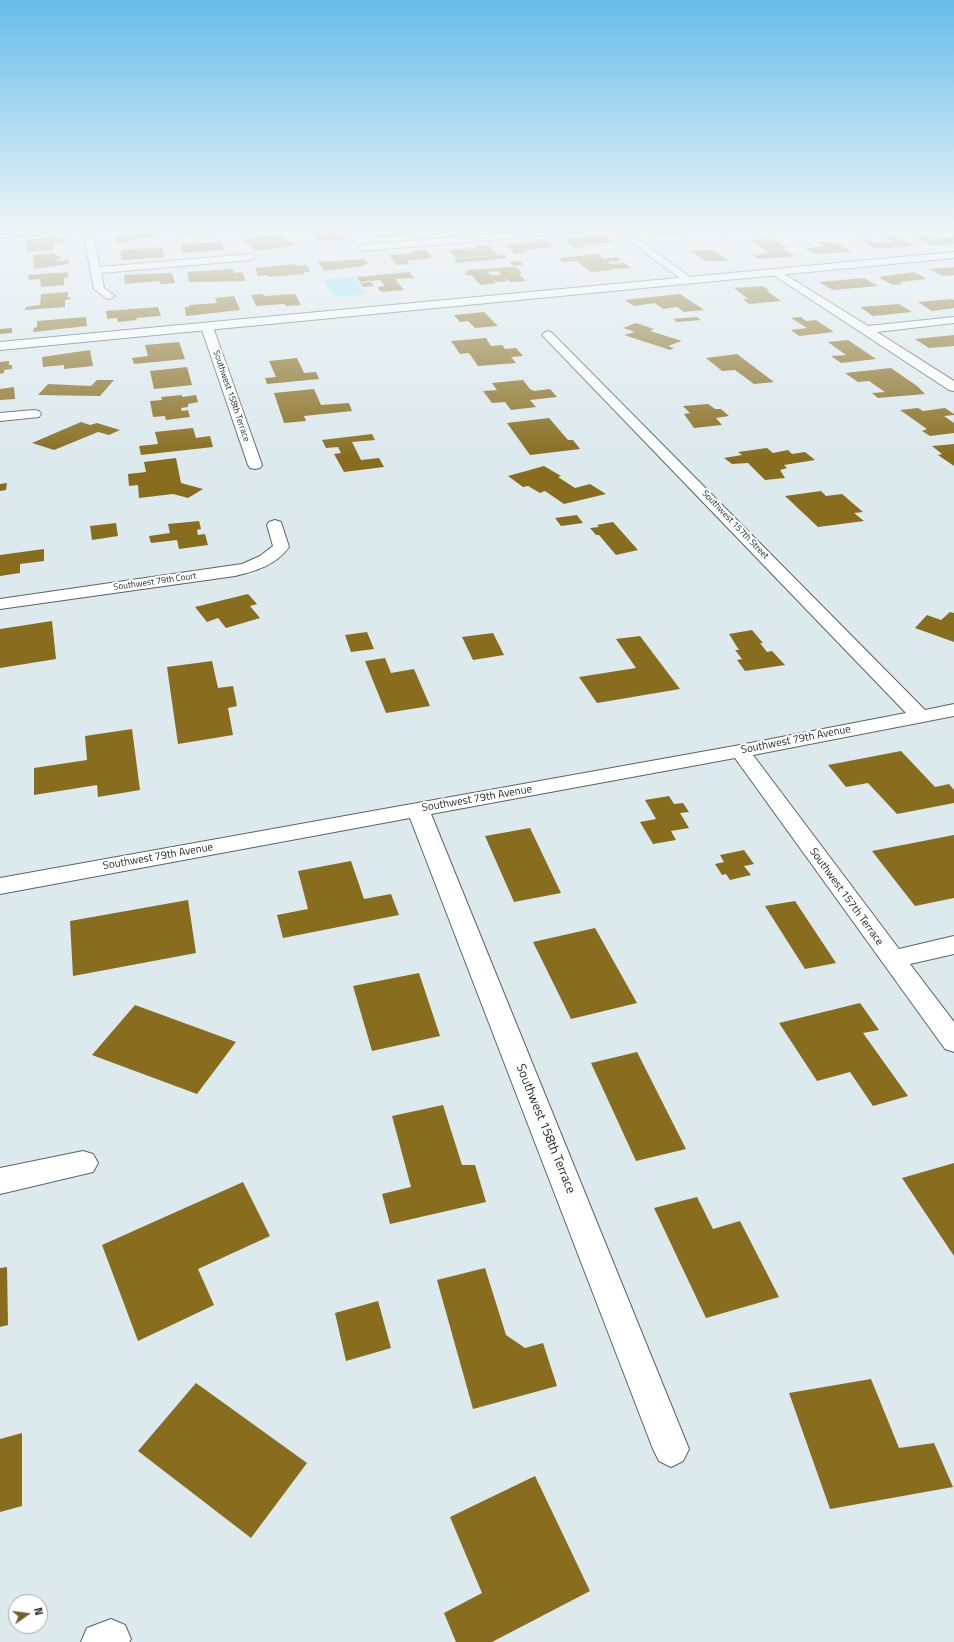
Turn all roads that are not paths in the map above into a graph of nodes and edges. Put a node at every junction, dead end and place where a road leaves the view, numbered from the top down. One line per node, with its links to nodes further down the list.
1 (436, 305): 4 (street)
2 (827, 305): 5 (street)
3 (954, 320): 5 (street)
4 (206, 327): 7 (street); 11 (street, Southwest 158th Terrace)
5 (866, 330): 8 (street)
6 (548, 335): 15 (street, Southwest 157th Street)
7 (3, 347)
8 (954, 387)
9 (34, 414): 10 (street)
10 (0, 418)
11 (254, 465)
12 (275, 524): 13 (street, Southwest 79th Court)
13 (0, 604)
14 (954, 710): 15 (street, Southwest 79th Avenue)
15 (920, 716): 16 (street, Southwest 79th Avenue)
16 (740, 750): 17 (street, Southwest 79th Avenue); 20 (street, Southwest 157th Terrace)
17 (418, 810): 18 (street, Southwest 79th Avenue); 24 (street, Southwest 158th Terrace)
18 (0, 886)
19 (954, 945): 20 (street)
20 (892, 959): 21 (street, Southwest 157th Terrace)
21 (954, 1042)
22 (84, 1163): 23 (street)
23 (0, 1181)
24 (671, 1449)

